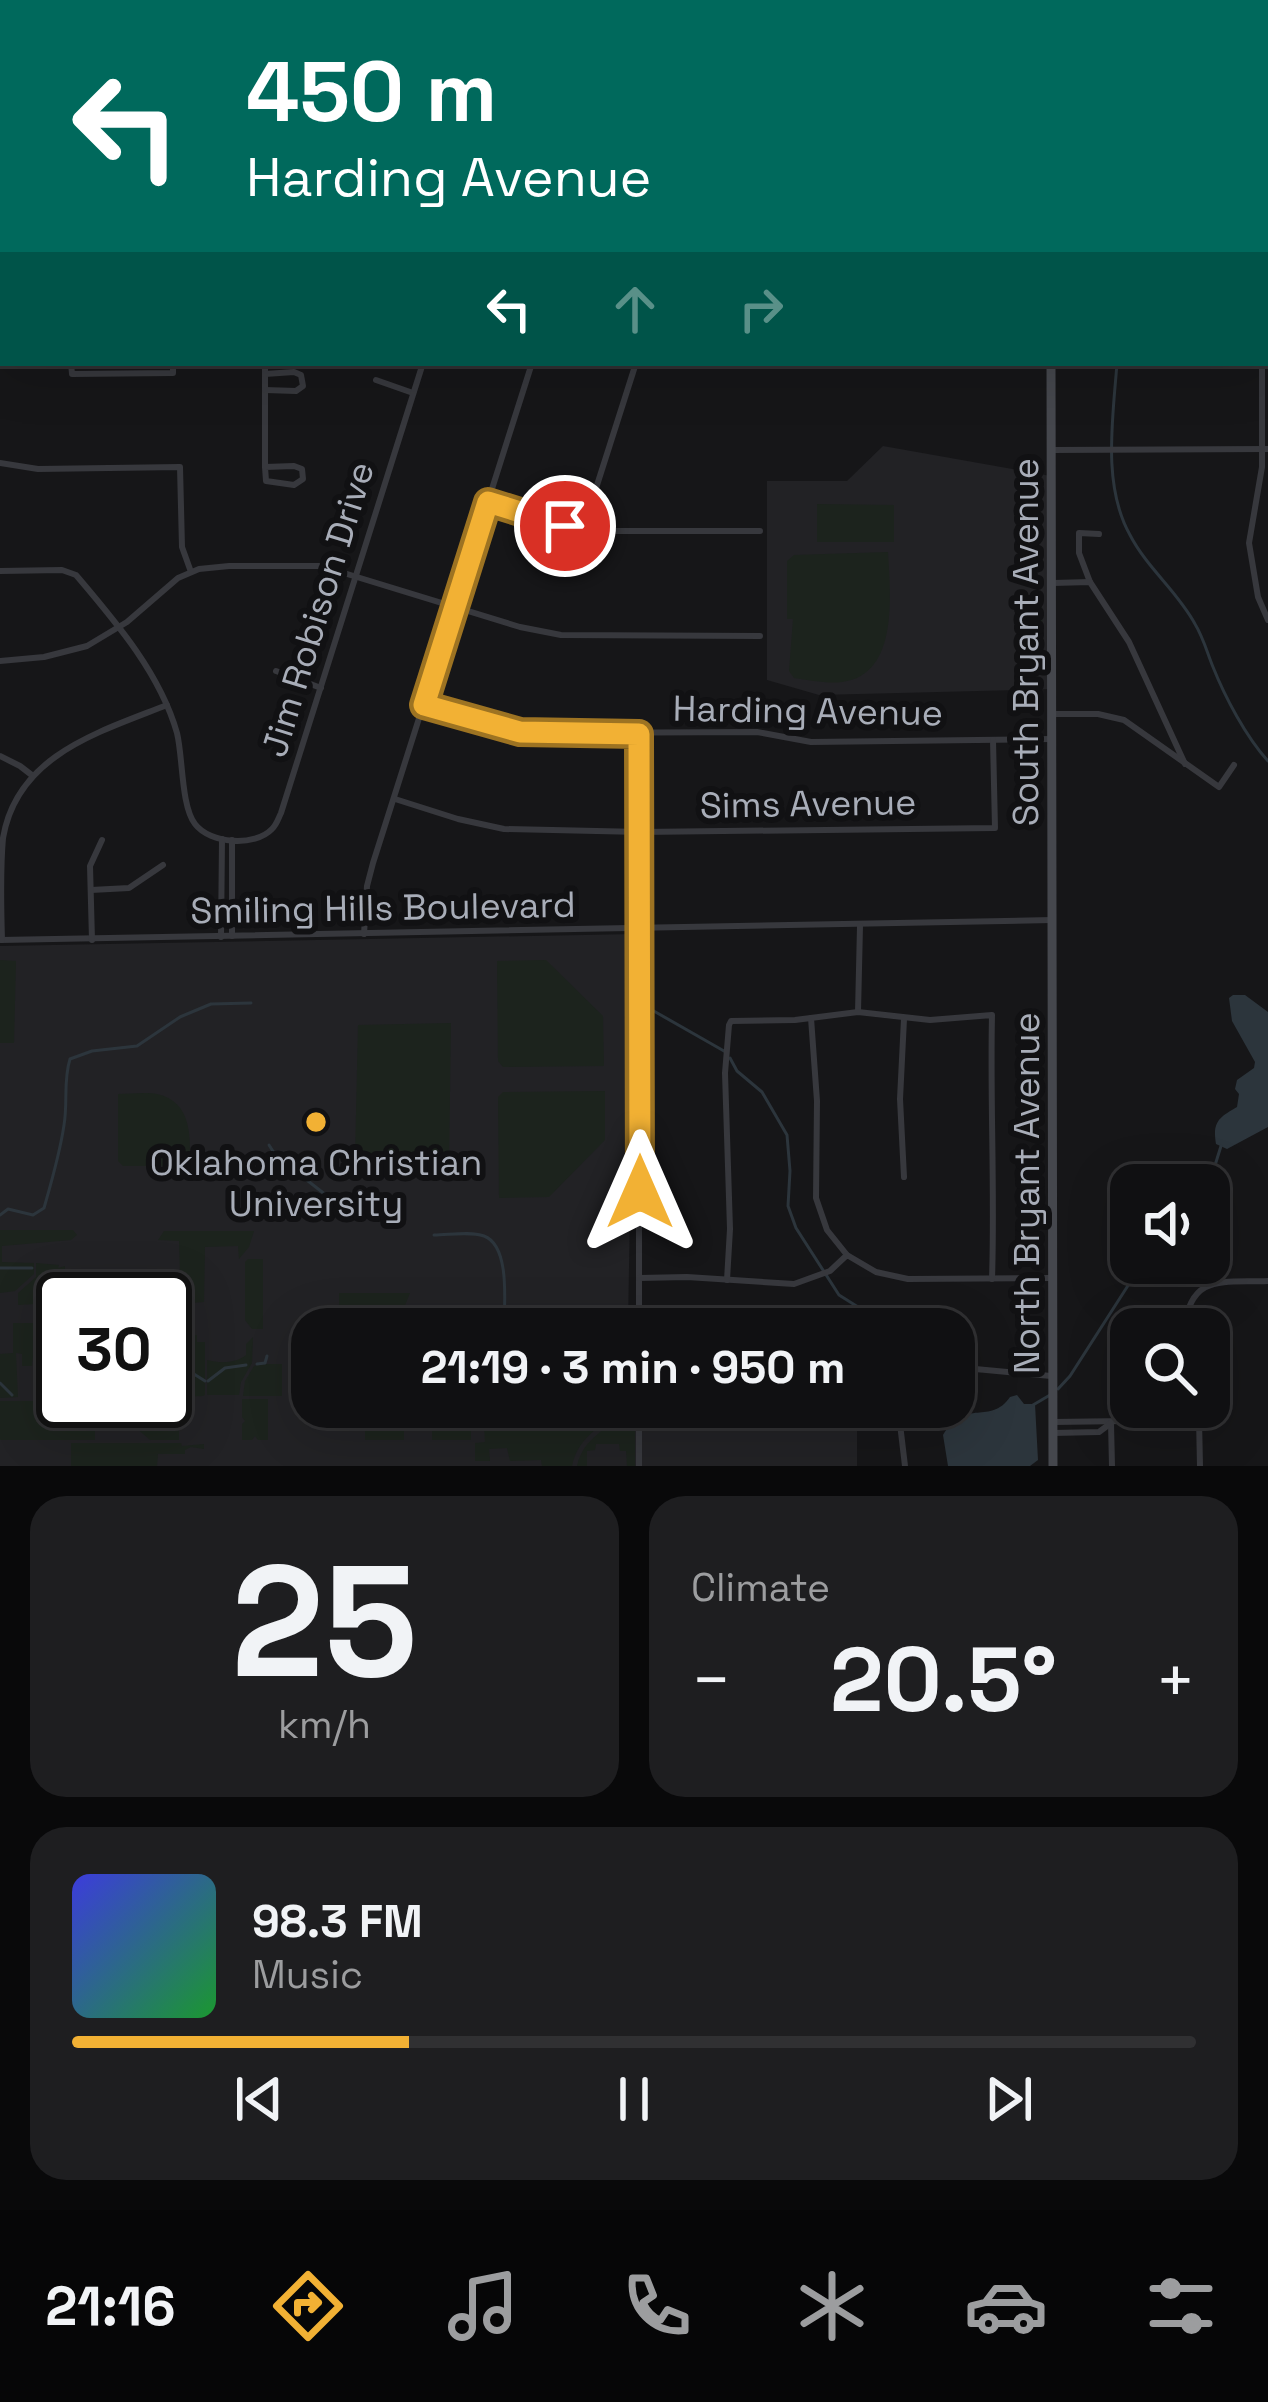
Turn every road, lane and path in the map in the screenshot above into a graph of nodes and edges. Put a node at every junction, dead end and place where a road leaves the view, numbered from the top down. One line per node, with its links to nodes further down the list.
1 (71, 366): 8 (street)
2 (265, 366): 9 (street)
3 (421, 366): 12 (street, Jim Robison Drive)
4 (531, 366): 17 (street)
5 (635, 366): 18 (street)
6 (1051, 366): 14 (street, South Bryant Avenue)
7 (1262, 366): 13 (street)
8 (173, 368)
9 (265, 374): 11 (street); 11 (street)
10 (376, 380): 12 (street)
11 (265, 390): 16 (street)
12 (413, 393): 23 (street, Jim Robison Drive)
13 (1265, 449): 14 (street); 27 (street)
14 (1051, 450): 25 (street, South Bryant Avenue)
15 (0, 464): 22 (street)
16 (265, 467): 16 (street)
17 (488, 502): 18 (street); 26 (street)
18 (583, 530): 19 (street)
19 (760, 531)
20 (1099, 534): 24 (street)
21 (0, 571): 28 (street)
22 (191, 572): 23 (street); 28 (street)
23 (356, 574): 26 (street); 32 (street, Jim Robison Drive)
24 (1090, 582): 25 (street); 36 (street)
25 (1051, 583): 35 (street, South Bryant Avenue)
26 (455, 607): 29 (street); 34 (street)
27 (1268, 620)
28 (118, 628): 30 (street); 33 (street)
29 (760, 636)
30 (0, 661)
31 (276, 671): 32 (street)
32 (321, 688): 49 (street, Jim Robison Drive)
33 (166, 705): 44 (street); 47 (street)
34 (424, 705): 37 (street, Harding Avenue); 45 (street)
35 (1052, 714): 38 (street); 39 (street, South Bryant Avenue)
36 (1164, 718): 38 (street); 42 (street)
37 (639, 734): 40 (street, Harding Avenue); 46 (street)
38 (1149, 737): 42 (street)
39 (1052, 739): 40 (street, Harding Avenue); 52 (street, South Bryant Avenue)
40 (994, 740): 46 (street, Sims Avenue)
41 (0, 756): 44 (street)
42 (1185, 764): 43 (street)
43 (1234, 766)
44 (33, 776): 58 (street)
45 (395, 799): 46 (street, Sims Avenue); 55 (street)
46 (640, 832): 54 (street)
47 (222, 839): 49 (street); 57 (street)
48 (102, 840): 51 (street)
49 (232, 840): 56 (street)
50 (164, 865): 51 (street)
51 (91, 890): 59 (street)
52 (1054, 920): 53 (street, Smiling Hills Boulevard); 67 (street, North Bryant Avenue)
53 (860, 926): 54 (street, Smiling Hills Boulevard); 60 (street)
54 (640, 930): 55 (street, Smiling Hills Boulevard); 65 (street)
55 (364, 934): 56 (street, Smiling Hills Boulevard)
56 (232, 936): 57 (street, Smiling Hills Boulevard)
57 (221, 937): 59 (street, Smiling Hills Boulevard)
58 (1, 940): 59 (street, Smiling Hills Boulevard)
59 (92, 940)
60 (858, 1012): 61 (street); 62 (street)
61 (904, 1017): 63 (street); 66 (street)
62 (811, 1018): 64 (street); 68 (street)
63 (904, 1177)
64 (847, 1256): 66 (street); 68 (street)
65 (639, 1278): 68 (street); 70 (street)
66 (992, 1279): 67 (street)
67 (1051, 1279): 73 (street, North Bryant Avenue)
68 (727, 1280)
69 (1268, 1281): 71 (street)
70 (639, 1308)
71 (1187, 1308)
72 (975, 1368): 73 (street)
73 (1052, 1376): 75 (street, North Bryant Avenue)
74 (1110, 1424): 75 (street)
75 (1052, 1427): 82 (street, North Bryant Avenue)
76 (639, 1428): 80 (street)
77 (900, 1428): 81 (street)
78 (1112, 1428): 83 (street)
79 (1199, 1428): 84 (street)
80 (639, 1466)
81 (905, 1466)
82 (1053, 1466)
83 (1112, 1466)
84 (1199, 1466)

